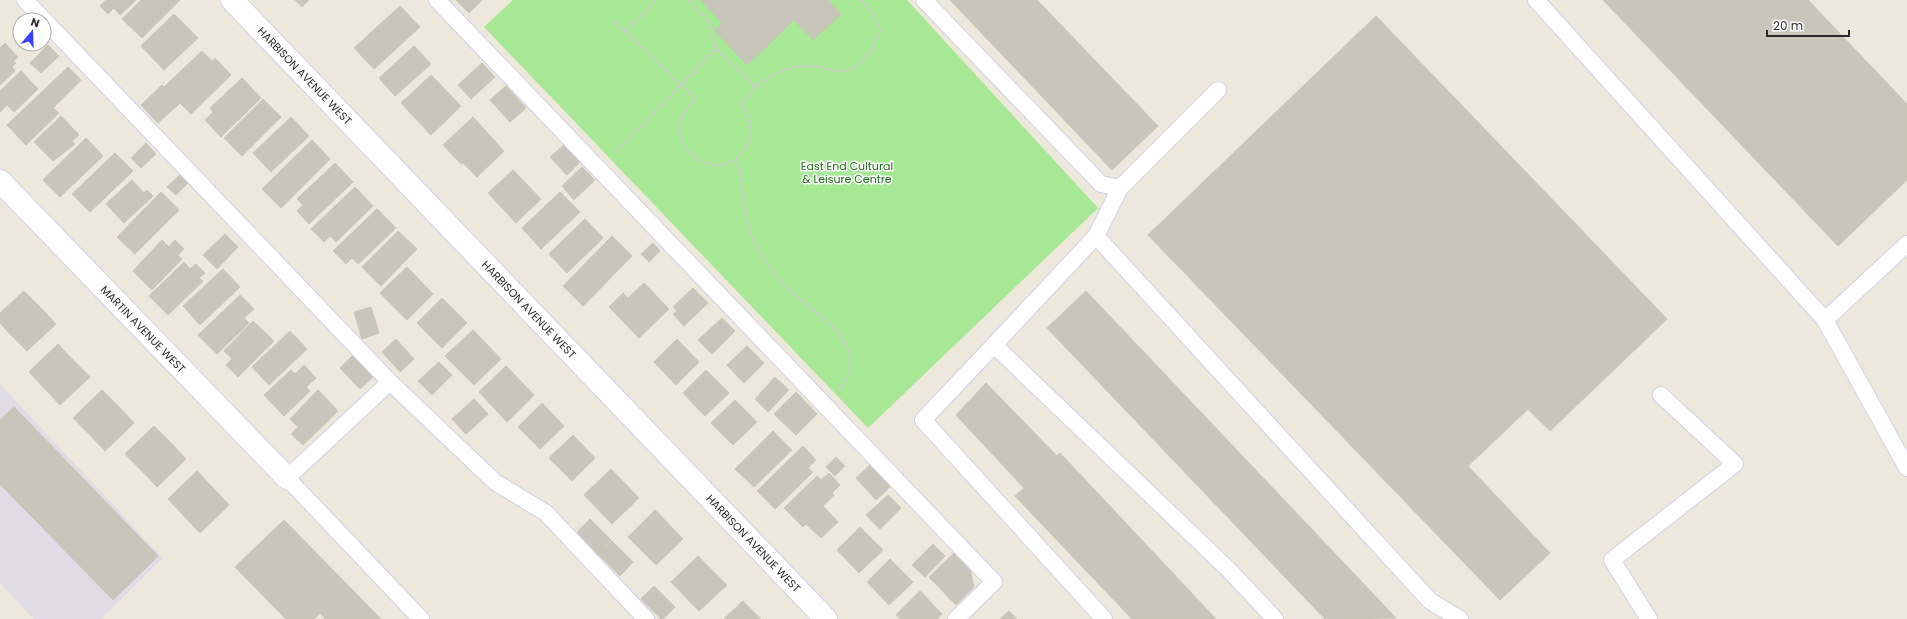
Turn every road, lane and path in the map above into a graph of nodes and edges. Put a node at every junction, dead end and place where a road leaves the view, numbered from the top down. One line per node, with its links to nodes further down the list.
1 (25, 0): 23 (lane)
2 (232, 0): 30 (street, HARBISON AVENUE WEST)
3 (437, 0): 16 (lane)
4 (656, 0): 10 (path)
5 (688, 0): 11 (path)
6 (861, 0): 13 (path)
7 (924, 0): 18 (lane)
8 (1536, 0): 21 (lane)
9 (615, 22): 10 (path)
10 (625, 32): 12 (path)
11 (716, 49): 12 (path); 13 (path)
12 (680, 84): 15 (path); 16 (path)
13 (756, 87): 15 (path)
14 (1218, 90): 18 (lane)
15 (736, 159): 25 (path)
16 (599, 170): 25 (lane)
17 (0, 181): 27 (street, MARTIN AVENUE WEST)
18 (1120, 188): 19 (lane)
19 (1096, 236): 22 (lane); 34 (lane)
20 (1907, 244): 21 (lane)
21 (1825, 320): 26 (lane)
22 (994, 344): 32 (lane); 33 (lane)
23 (390, 382): 27 (lane); 29 (lane)
24 (1661, 394): 35 (lane)
25 (825, 405): 31 (lane)
26 (1907, 468)
27 (287, 478): 28 (lane)
28 (421, 619)
29 (646, 619)
30 (826, 619)
31 (956, 619)
32 (1104, 619)
33 (1275, 619)
34 (1460, 619)
35 (1649, 619)

